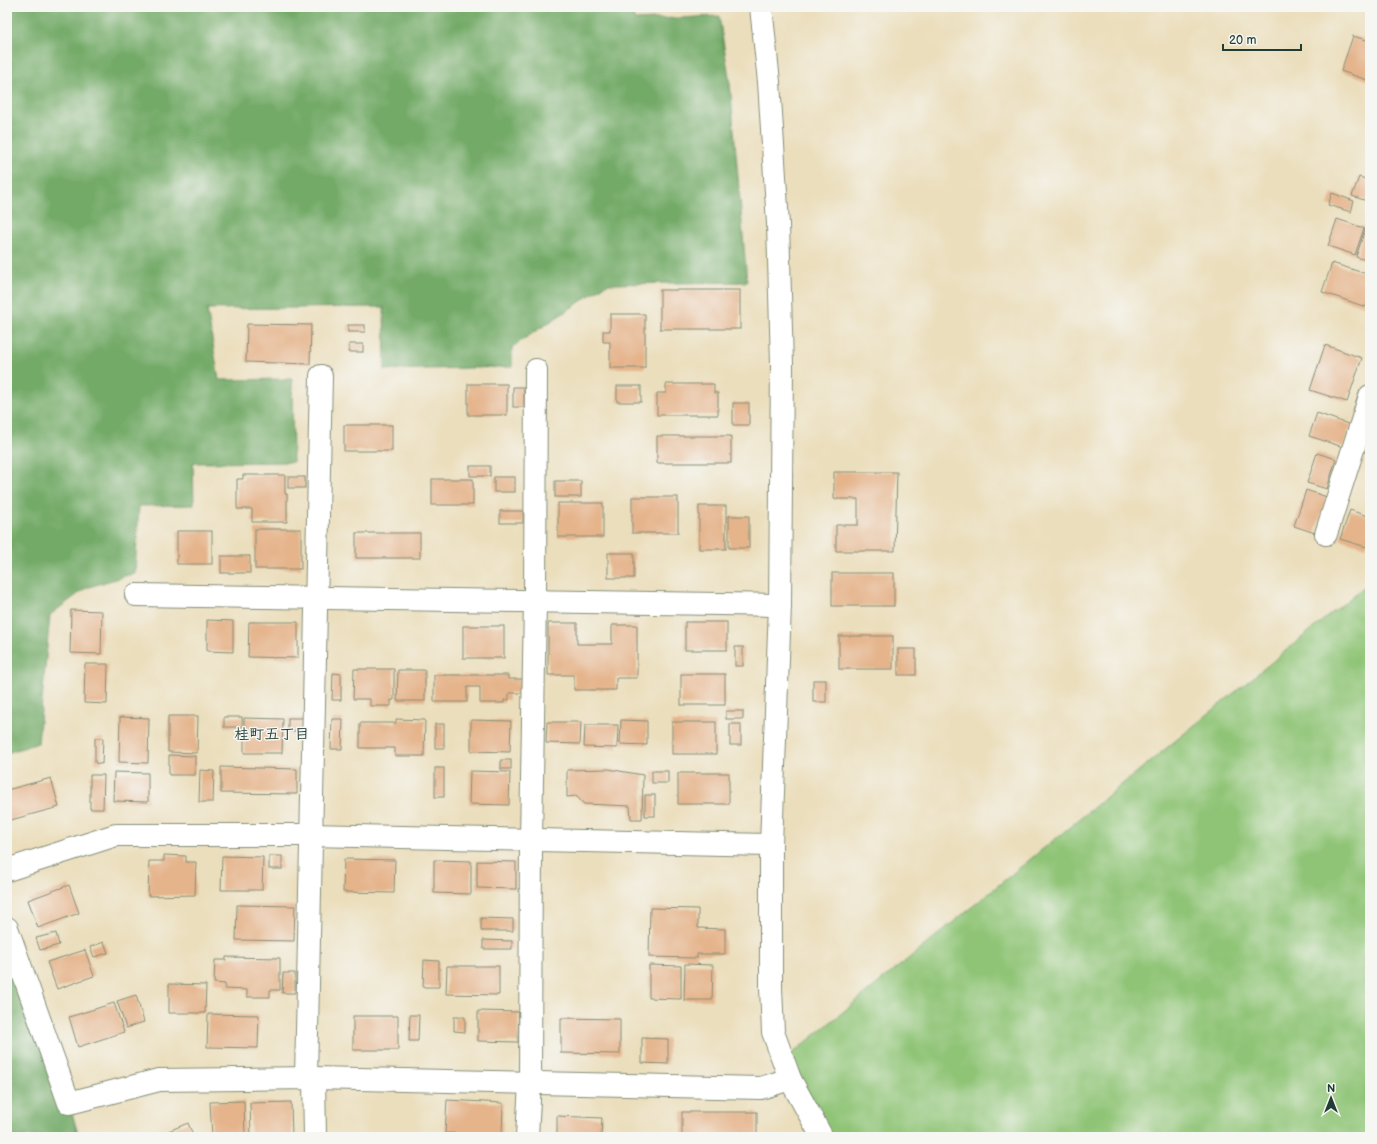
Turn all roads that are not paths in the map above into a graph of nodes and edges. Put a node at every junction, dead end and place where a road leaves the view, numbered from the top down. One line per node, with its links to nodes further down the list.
1 (761, 7): 9 (street)
2 (536, 370): 8 (street)
3 (321, 376): 7 (street)
4 (1370, 396): 5 (street)
5 (1326, 534)
6 (136, 595): 7 (street)
7 (316, 597): 8 (street); 10 (street)
8 (535, 601): 9 (street); 11 (street)
9 (780, 605): 12 (street)
10 (310, 834): 11 (street); 13 (street); 15 (street)
11 (531, 840): 12 (street); 17 (street)
12 (771, 845): 16 (street)
13 (7, 870)
14 (7, 928): 15 (street)
15 (310, 1078): 17 (street); 18 (street)
16 (790, 1078): 17 (street); 20 (street)
17 (530, 1082): 19 (street)
18 (315, 1137)
19 (527, 1137)
20 (822, 1137)

